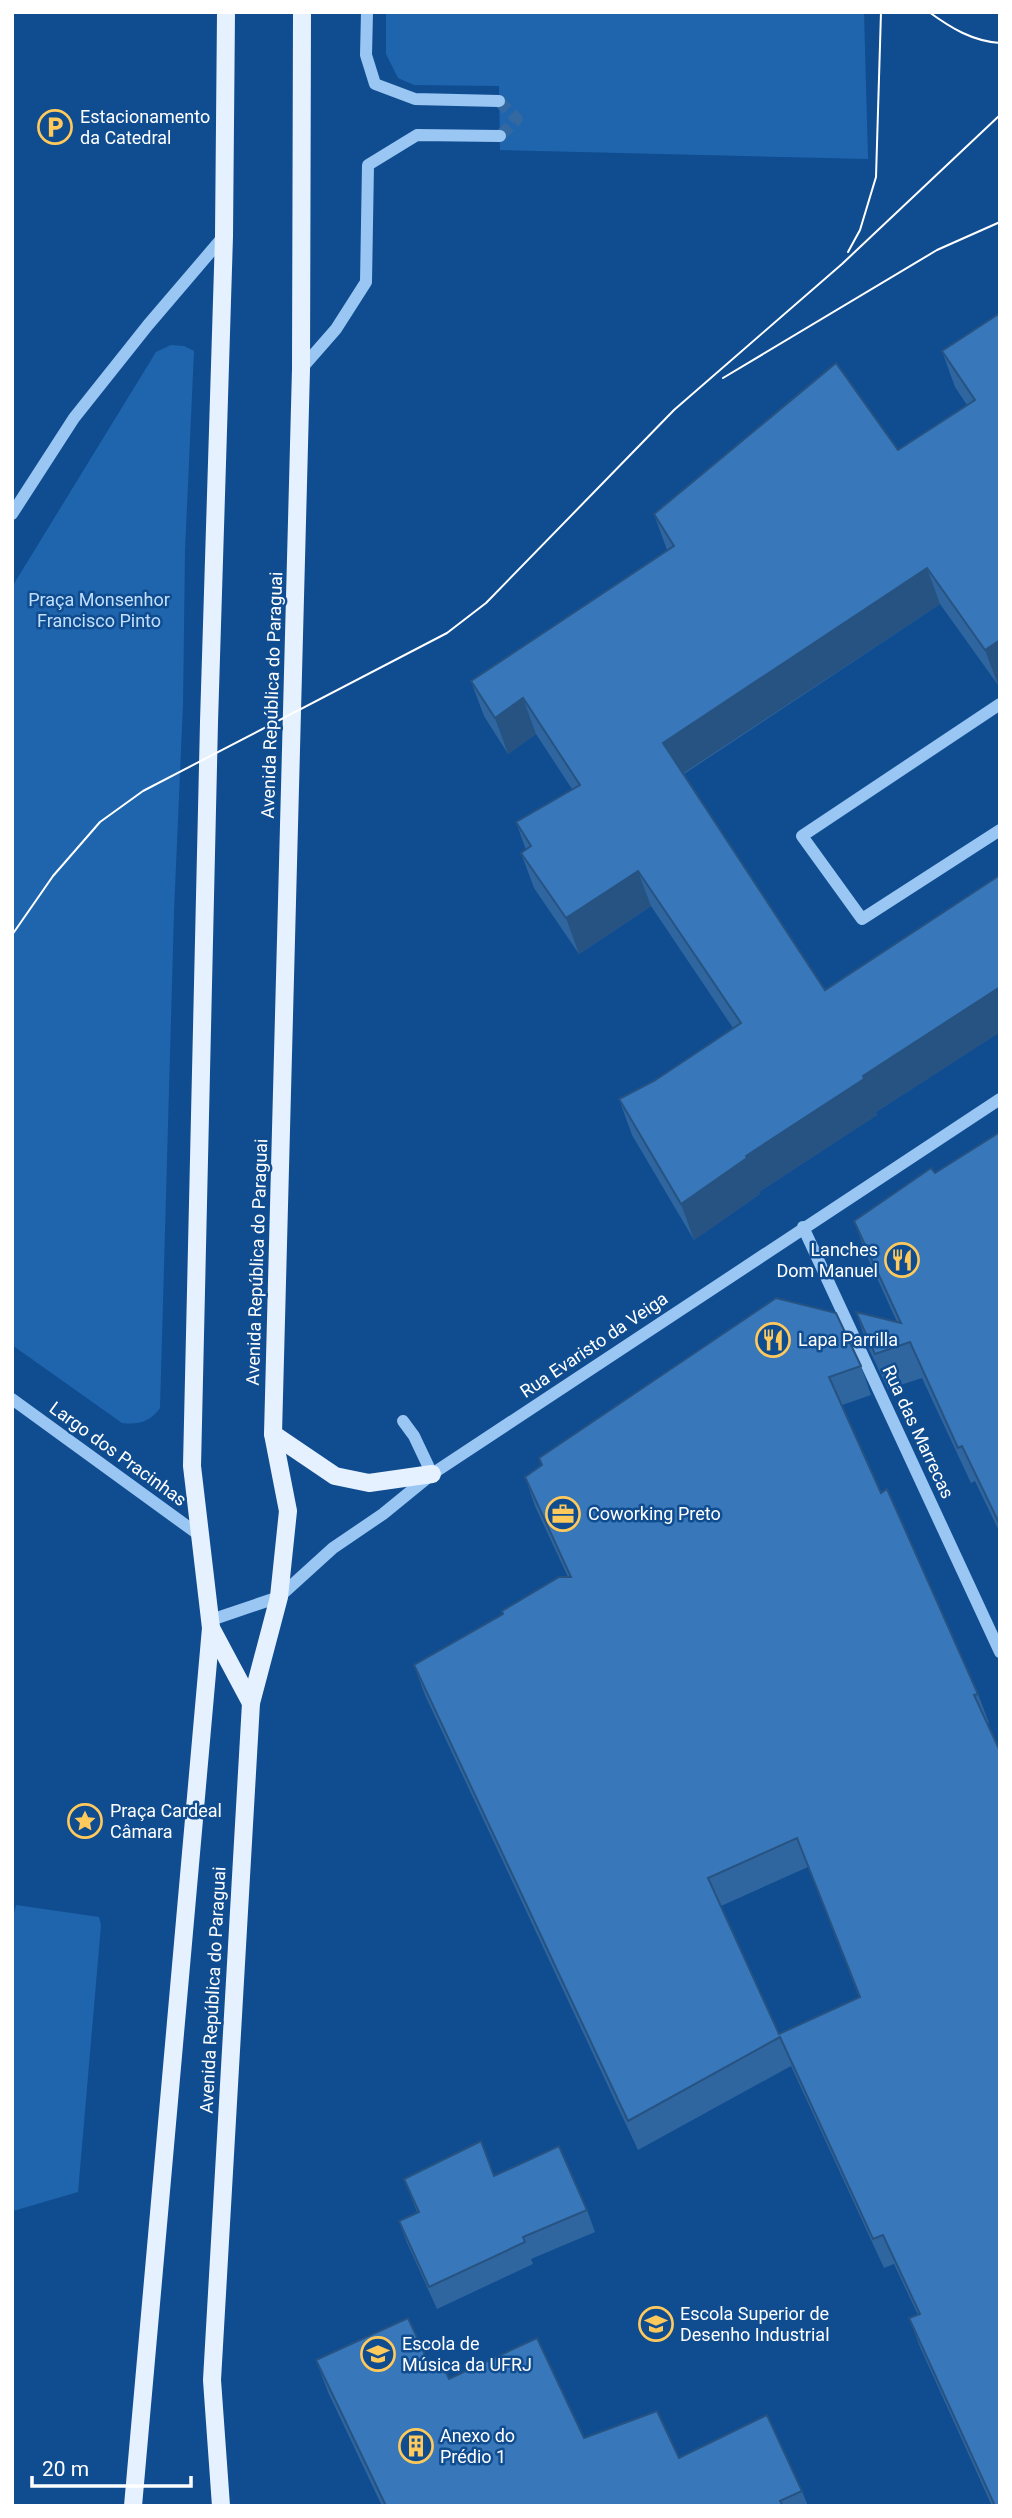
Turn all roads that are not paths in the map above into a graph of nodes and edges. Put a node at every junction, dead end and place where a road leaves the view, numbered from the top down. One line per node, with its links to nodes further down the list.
1 (226, 12): 6 (main road, Avenida República do Paraguai)
2 (302, 12): 7 (main road, Avenida República do Paraguai)
3 (367, 12): 4 (street)
4 (499, 101)
5 (500, 136): 7 (street)
6 (225, 236): 8 (street); 17 (main road, Avenida República do Paraguai)
7 (302, 369): 15 (main road, Avenida República do Paraguai)
8 (12, 514)
9 (1000, 704): 10 (street)
10 (1000, 830)
11 (1000, 1099): 12 (street, Rua Evaristo da Veiga)
12 (803, 1227): 16 (street, Rua Evaristo da Veiga); 20 (street, Rua das Marrecas)
13 (12, 1399): 17 (street, Largo dos Pracinhas)
14 (403, 1421): 16 (street)
15 (273, 1434): 16 (main road); 18 (main road, Avenida República do Paraguai)
16 (432, 1474): 18 (street, Rua Evaristo da Veiga)
17 (202, 1538): 19 (main road, Avenida República do Paraguai)
18 (279, 1597): 19 (street, Rua Evaristo da Veiga); 21 (main road, Avenida República do Paraguai)
19 (211, 1624): 21 (main road); 22 (main road, Avenida República do Paraguai)
20 (1000, 1652)
21 (251, 1703): 23 (main road, Avenida República do Paraguai)
22 (133, 2506)
23 (222, 2506)

